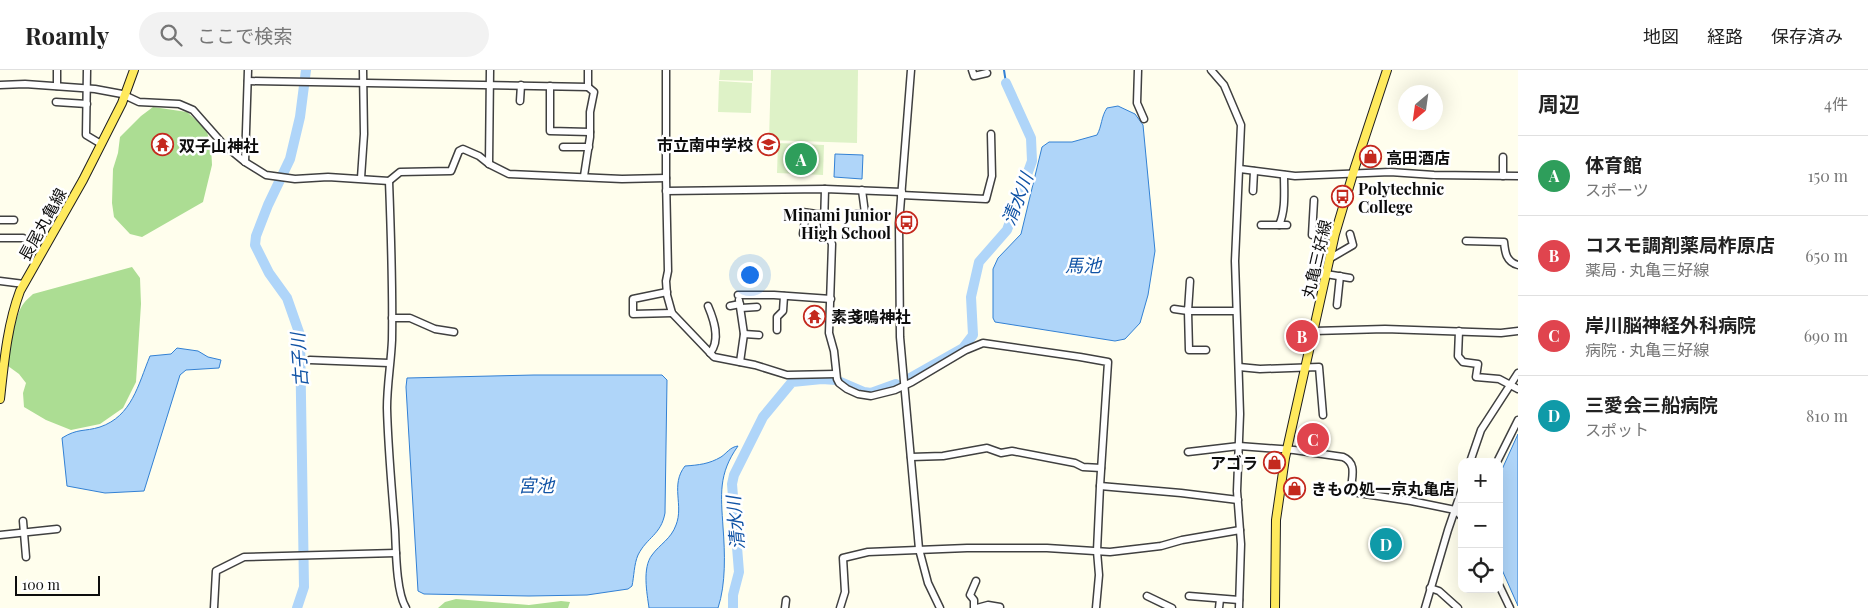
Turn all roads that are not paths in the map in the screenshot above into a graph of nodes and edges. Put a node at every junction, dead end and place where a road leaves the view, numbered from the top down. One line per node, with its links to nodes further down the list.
1 (57, 70): 20 (street)
2 (87, 70): 23 (street)
3 (134, 70): 24 (main road, 長尾丸亀線)
4 (248, 70): 15 (street)
5 (363, 70): 16 (street)
6 (490, 70): 17 (street)
7 (588, 70): 22 (street)
8 (666, 70): 45 (street)
9 (911, 70): 51 (street)
10 (972, 70): 14 (street)
11 (1138, 70): 28 (street)
12 (1211, 70): 37 (street)
13 (1387, 70): 39 (main road, 丸亀三好線)
14 (987, 73)
15 (248, 81): 16 (street); 35 (street)
16 (363, 83): 17 (street); 44 (street)
17 (490, 84): 19 (street); 36 (street)
18 (0, 85): 20 (street)
19 (521, 85): 21 (street); 25 (street)
20 (57, 86): 23 (street)
21 (550, 86): 22 (street); 29 (street)
22 (588, 87): 29 (street)
23 (87, 88): 24 (street); 27 (street)
24 (125, 97): 31 (main road, 長尾丸亀線); 35 (street)
25 (520, 101)
26 (56, 102): 27 (street)
27 (87, 104): 31 (street)
28 (1144, 120)
29 (590, 132): 33 (street)
30 (991, 134): 51 (street)
31 (101, 144): 73 (main road, 長尾丸亀線)
32 (563, 147): 33 (street)
33 (589, 147): 41 (street)
34 (1504, 157): 42 (street)
35 (245, 162): 44 (street)
36 (489, 164): 41 (street); 46 (street)
37 (1240, 169): 38 (street); 84 (street)
38 (1254, 171): 40 (street); 50 (street)
39 (1353, 173): 40 (street); 42 (street); 64 (main road, 丸亀三好線)
40 (1284, 175): 58 (street)
41 (584, 176): 45 (street)
42 (1503, 176): 43 (street)
43 (1518, 176)
44 (361, 178): 46 (street)
45 (666, 178): 49 (street)
46 (389, 181): 86 (street)
47 (826, 189): 48 (street); 49 (street); 54 (street)
48 (862, 190): 51 (street); 53 (street)
49 (666, 191): 74 (street)
50 (1253, 191)
51 (901, 194): 103 (street)
52 (1314, 200): 64 (street)
53 (856, 214)
54 (824, 215): 60 (street); 76 (street)
55 (0, 220): 56 (street)
56 (14, 220)
57 (1261, 225): 58 (street)
58 (1279, 225): 59 (street)
59 (1287, 225)
60 (804, 234)
61 (1350, 234): 66 (street)
62 (0, 238): 63 (street)
63 (23, 238)
64 (1334, 238): 66 (main road, 丸亀三好線)
65 (1466, 241): 67 (street)
66 (1329, 259): 68 (main road, 丸亀三好線)
67 (1518, 265)
68 (1326, 274): 69 (street); 88 (main road, 丸亀三好線)
69 (1340, 276): 70 (street); 78 (street)
70 (1350, 278)
71 (0, 281): 73 (street)
72 (1190, 281): 83 (street)
73 (24, 284): 106 (main road, 長尾丸亀線)
74 (666, 292): 85 (street); 85 (street)
75 (784, 296): 76 (street); 77 (street); 87 (street)
76 (831, 299): 102 (street)
77 (739, 302): 80 (street); 81 (street); 92 (street)
78 (1337, 305)
79 (708, 306): 95 (street)
80 (730, 306)
81 (757, 307)
82 (1174, 310): 83 (street)
83 (1188, 311): 84 (street); 94 (street)
84 (1236, 311): 100 (street)
85 (672, 313): 95 (street)
86 (392, 318): 91 (street); 98 (street)
87 (777, 330)
88 (1314, 331): 89 (street); 99 (main road, 丸亀三好線)
89 (1459, 331): 90 (street); 104 (street)
90 (1518, 331)
91 (454, 332)
92 (744, 334): 93 (street); 97 (street)
93 (759, 335)
94 (1206, 350)
95 (710, 353): 97 (street)
96 (310, 360): 98 (street)
97 (740, 362): 102 (street)
98 (389, 364): 128 (street)
99 (1306, 366): 100 (street); 107 (street); 110 (main road, 丸亀三好線)
100 (1239, 367): 109 (street)
101 (1518, 374): 104 (street)
102 (837, 379): 103 (street)
103 (903, 385): 112 (street); 115 (street)
104 (1511, 385): 105 (street); 113 (street)
105 (1518, 389)
106 (0, 399)
107 (1323, 415)
108 (1518, 420): 114 (street)
109 (1239, 446): 110 (street); 111 (street); 117 (street)
110 (1287, 450): 119 (street); 153 (main road, 丸亀三好線)
111 (1188, 452)
112 (911, 457): 115 (street); 126 (street)
113 (1471, 458)
114 (1499, 458)
115 (1101, 468): 116 (street)
116 (1100, 486): 117 (street); 127 (street)
117 (1238, 500): 123 (street)
118 (1458, 501): 119 (street)
119 (1455, 510): 120 (street); 131 (street)
120 (1458, 513)
121 (23, 521): 124 (street)
122 (57, 529): 124 (street)
123 (1240, 530): 127 (street); 138 (street)
124 (24, 532): 125 (street); 129 (street)
125 (0, 535)
126 (919, 549): 127 (street); 146 (street); 147 (street)
127 (1097, 551): 149 (street)
128 (396, 553): 133 (street); 142 (street)
129 (26, 557)
130 (976, 580): 148 (street)
131 (1430, 588): 154 (street); 155 (street)
132 (1503, 593): 156 (street)
133 (400, 595): 143 (street); 144 (street)
134 (1147, 596): 139 (street)
135 (1189, 596): 136 (street)
136 (1220, 599): 138 (street); 151 (street)
137 (786, 600): 145 (street)
138 (1240, 600): 152 (street)
139 (1158, 605): 150 (street)
140 (988, 606): 141 (street); 148 (street)
141 (1000, 607)
142 (214, 608)
143 (398, 608)
144 (406, 608)
145 (785, 608)
146 (840, 608)
147 (940, 608)
148 (976, 608)
149 (1096, 608)
150 (1172, 608)
151 (1219, 608)
152 (1239, 608)
153 (1275, 608)
154 (1425, 608)
155 (1458, 608)
156 (1510, 608)

